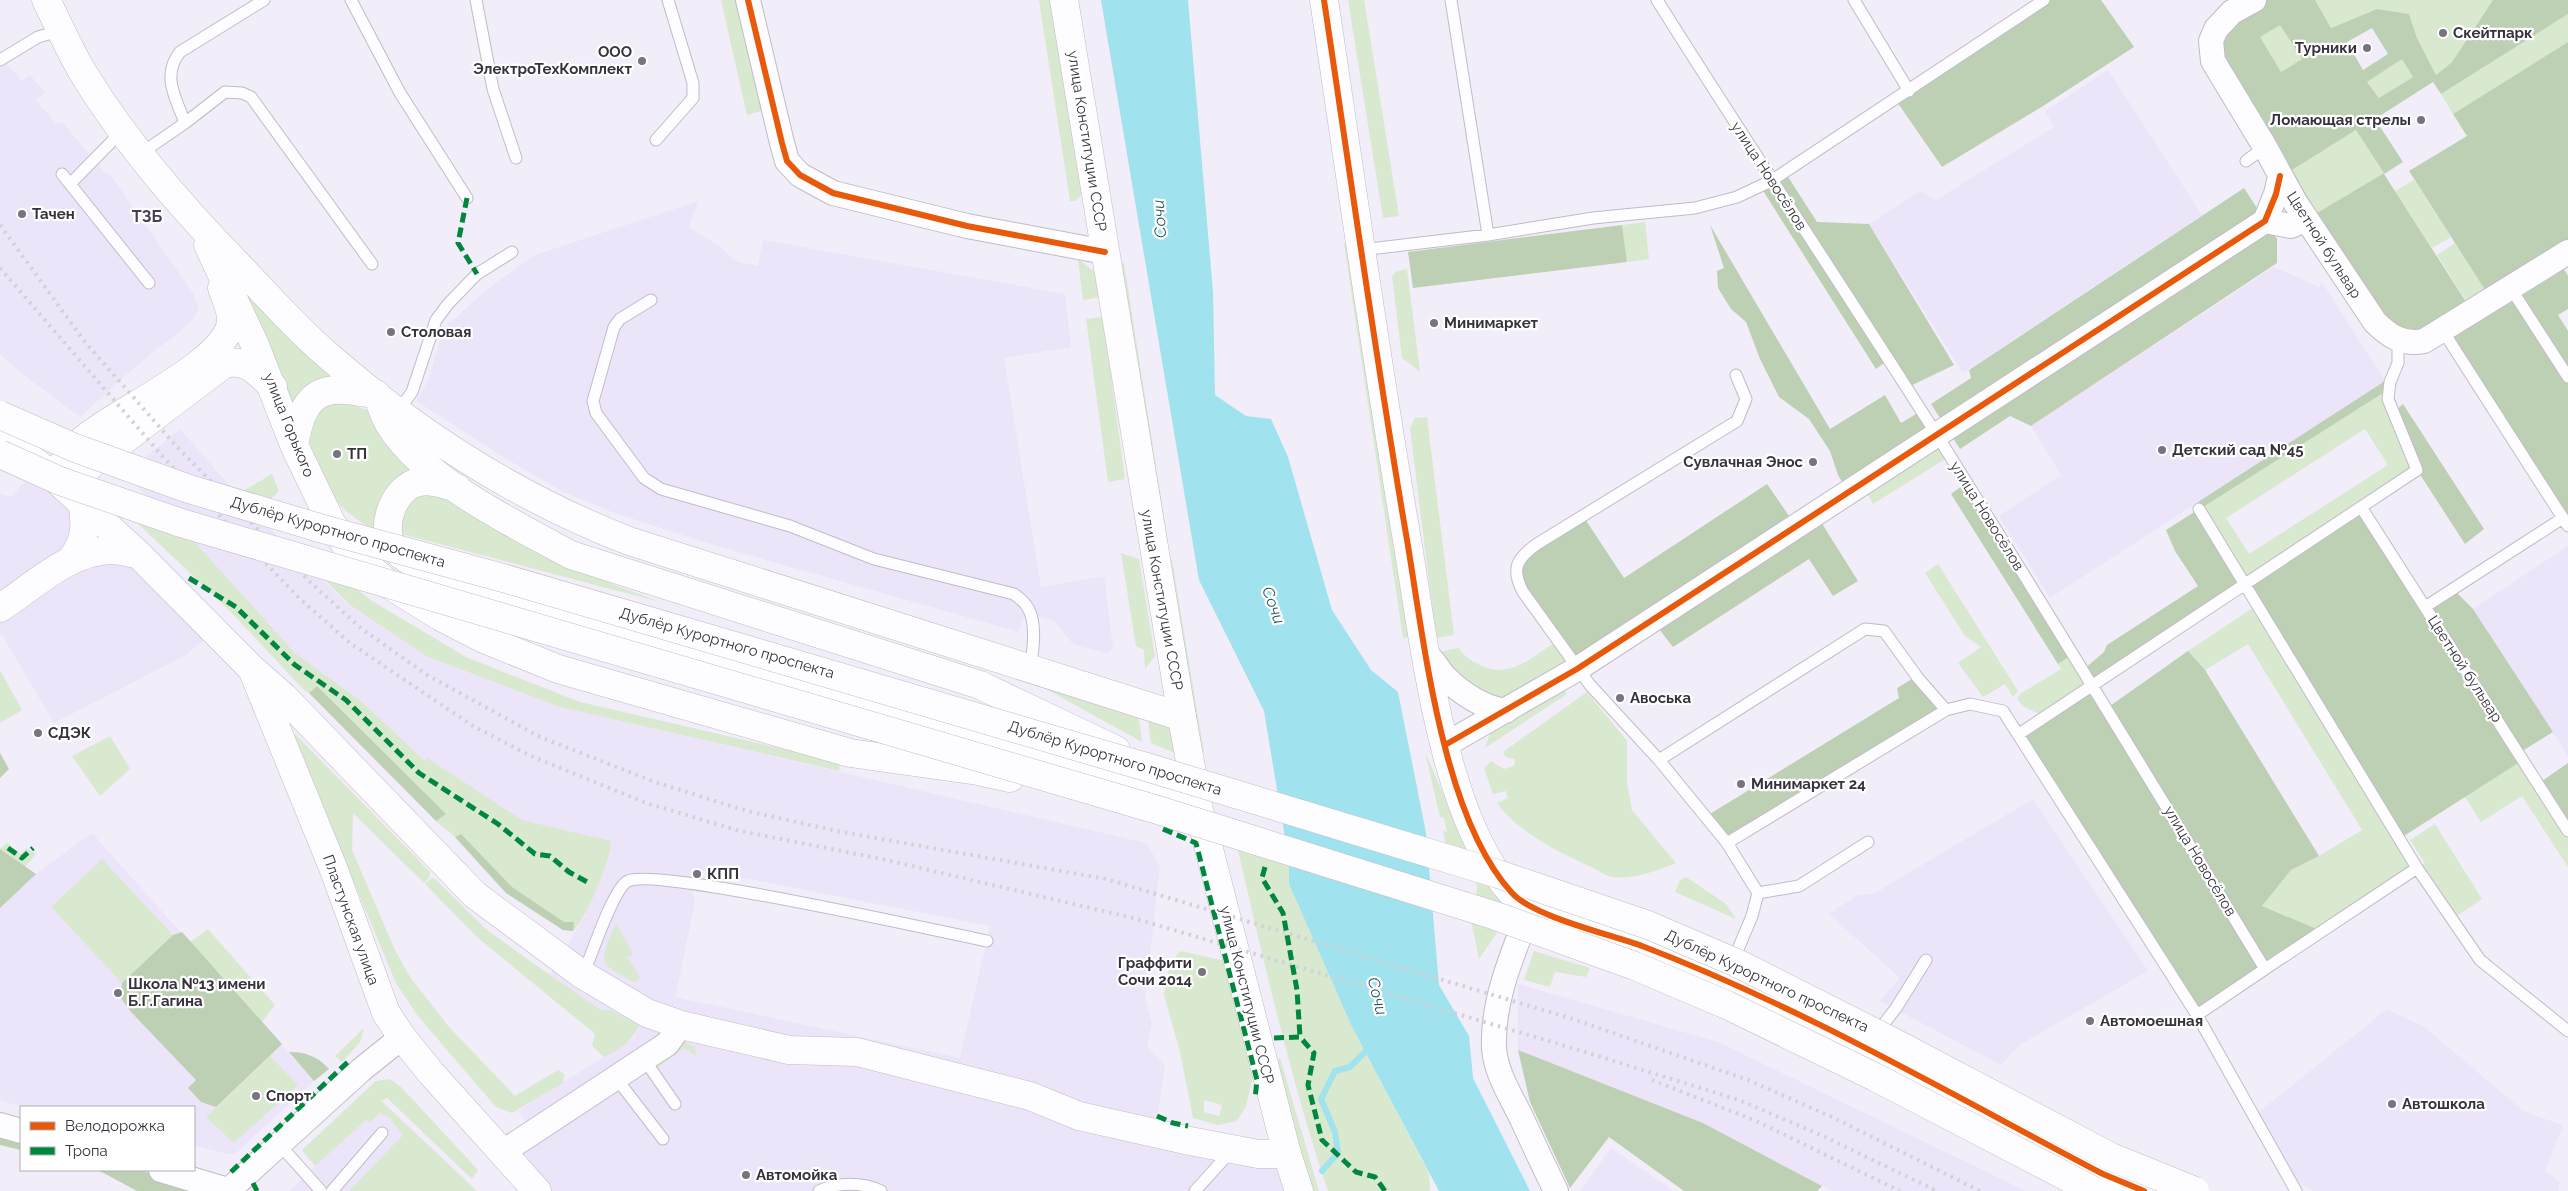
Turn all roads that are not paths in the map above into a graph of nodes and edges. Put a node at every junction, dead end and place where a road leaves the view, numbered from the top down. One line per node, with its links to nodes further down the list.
1 (46, 0): 15 (main road, улица Горького)
2 (264, 0): 18 (lane)
3 (352, 0): 29 (lane)
4 (476, 0): 23 (lane)
5 (668, 0): 20 (lane)
6 (748, 0): 36 (street)
7 (1064, 0): 36 (main road, улица Конституции СССР)
8 (1324, 0): 34 (main road)
9 (1451, 0): 33 (lane)
10 (1657, 0): 27 (lane, улица Новосёлов)
11 (1854, 0): 17 (lane)
12 (2044, 0): 17 (lane)
13 (2254, 0): 14 (street, Цветной бульвар)
14 (2229, 6): 21 (street, Цветной бульвар)
15 (62, 30): 16 (lane); 19 (main road, улица Горького)
16 (0, 60)
17 (1909, 91): 27 (lane)
18 (185, 123): 22 (lane); 38 (lane)
19 (122, 131): 22 (main road, улица Горького); 28 (lane)
20 (656, 140)
21 (2265, 147): 24 (lane); 26 (street, Цветной бульвар)
22 (140, 154): 32 (main road, улица Горького)
23 (516, 158)
24 (2246, 161)
25 (62, 174): 28 (lane)
26 (2280, 176): 30 (street, Цветной бульвар); 31 (street)
27 (1771, 181): 33 (lane); 51 (lane, улица Новосёлов)
28 (71, 183): 39 (lane)
29 (467, 198)
30 (2306, 219): 31 (street); 43 (street, Цветной бульвар)
31 (2265, 221): 51 (street)
32 (198, 224): 46 (main road, улица Горького); 47 (main road, улица Горького); 53 (main road)
33 (1488, 235): 34 (lane)
34 (1361, 250): 68 (main road)
35 (512, 252): 48 (lane)
36 (1105, 252): 75 (main road, улица Конституции СССР)
37 (2568, 252): 40 (street)
38 (372, 264)
39 (149, 284)
40 (2510, 287): 42 (street); 45 (lane)
41 (651, 300): 70 (lane)
42 (2443, 331): 43 (street); 60 (lane)
43 (2398, 340): 58 (lane)
44 (1736, 376): 71 (lane)
45 (2568, 377)
46 (274, 387): 52 (main road, улица Горького); 57 (main road)
47 (376, 394): 48 (main road, улица Горького); 52 (main road); 56 (main road)
48 (398, 411): 70 (main road, улица Горького)
49 (0, 415): 79 (main road, Дублёр Курортного проспекта, bridge)
50 (0, 434): 54 (main road)
51 (1937, 436): 71 (street); 72 (lane, улица Новосёлов)
52 (294, 445): 61 (main road, улица Горького)
53 (72, 449): 54 (main road); 55 (main road)
54 (12, 452): 55 (main road, Пластунская улица); 81 (main road, bridge)
55 (57, 481): 57 (main road, Пластунская улица)
56 (457, 488): 64 (main road); 79 (main road, bridge)
57 (80, 503): 62 (main road, Пластунская улица); 63 (main road)
58 (2361, 507): 65 (lane); 66 (lane, Цветной бульвар)
59 (2199, 509): 65 (lane)
60 (2565, 522): 66 (lane)
61 (347, 548): 64 (main road); 81 (main road, улица Горького, bridge)
62 (138, 554): 63 (main road); 69 (main road, Пластунская улица)
63 (72, 559): 67 (main road)
64 (429, 572): 80 (main road)
65 (2244, 585): 72 (lane); 85 (lane)
66 (2425, 607): 82 (lane, Цветной бульвар)
67 (0, 608)
68 (1426, 654): 74 (street); 77 (main road)
69 (252, 669): 91 (main road); 96 (main road, Пластунская улица)
70 (1030, 669): 75 (main road, улица Горького)
71 (1577, 669): 74 (street); 78 (lane)
72 (2093, 685): 76 (lane); 90 (lane, улица Новосёлов)
73 (1946, 710): 76 (lane); 78 (lane); 84 (lane)
74 (1506, 712): 77 (street)
75 (1182, 717): 80 (main road, улица Конституции СССР)
76 (2020, 734): 93 (lane)
77 (1446, 746): 87 (main road)
78 (1658, 760): 84 (lane)
79 (1153, 769): 121 (main road, Дублёр Курортного проспекта, bridge)
80 (1198, 806): 108 (main road, улица Конституции СССР)
81 (1158, 810): 119 (main road, bridge)
82 (2568, 831)
83 (1868, 842): 86 (lane)
84 (1727, 843): 86 (lane)
85 (2417, 868): 90 (lane); 95 (lane)
86 (1758, 893): 92 (lane)
87 (1530, 908): 92 (main road); 118 (street)
88 (986, 941): 91 (lane)
89 (1926, 960): 97 (lane)
90 (2265, 969): 93 (lane)
91 (583, 976): 94 (main road)
92 (1725, 981): 97 (main road)
93 (2197, 1015): 122 (lane)
94 (681, 1026): 98 (street); 106 (main road)
95 (2568, 1031)
96 (402, 1037): 105 (street); 107 (main road, Пластунская улица)
97 (1864, 1049): 120 (main road)
98 (644, 1059): 99 (street); 100 (lane)
99 (616, 1078): 104 (lane); 107 (street)
100 (676, 1104)
101 (0, 1125): 102 (street)
102 (20, 1131)
103 (382, 1133): 112 (lane)
104 (663, 1139)
105 (279, 1144): 110 (street); 111 (lane)
106 (1232, 1150): 108 (main road); 116 (lane)
107 (503, 1152): 113 (main road, Пластунская улица)
108 (1287, 1154): 117 (main road, улица Конституции СССР)
109 (164, 1171): 110 (street)
110 (230, 1190)
111 (321, 1191)
112 (332, 1191)
113 (537, 1191)
114 (819, 1191): 115 (lane)
115 (881, 1191)
116 (1195, 1191)
117 (1299, 1191)
118 (1556, 1191)
119 (2094, 1191)
120 (2144, 1191)
121 (2195, 1191)
122 (2296, 1191)

